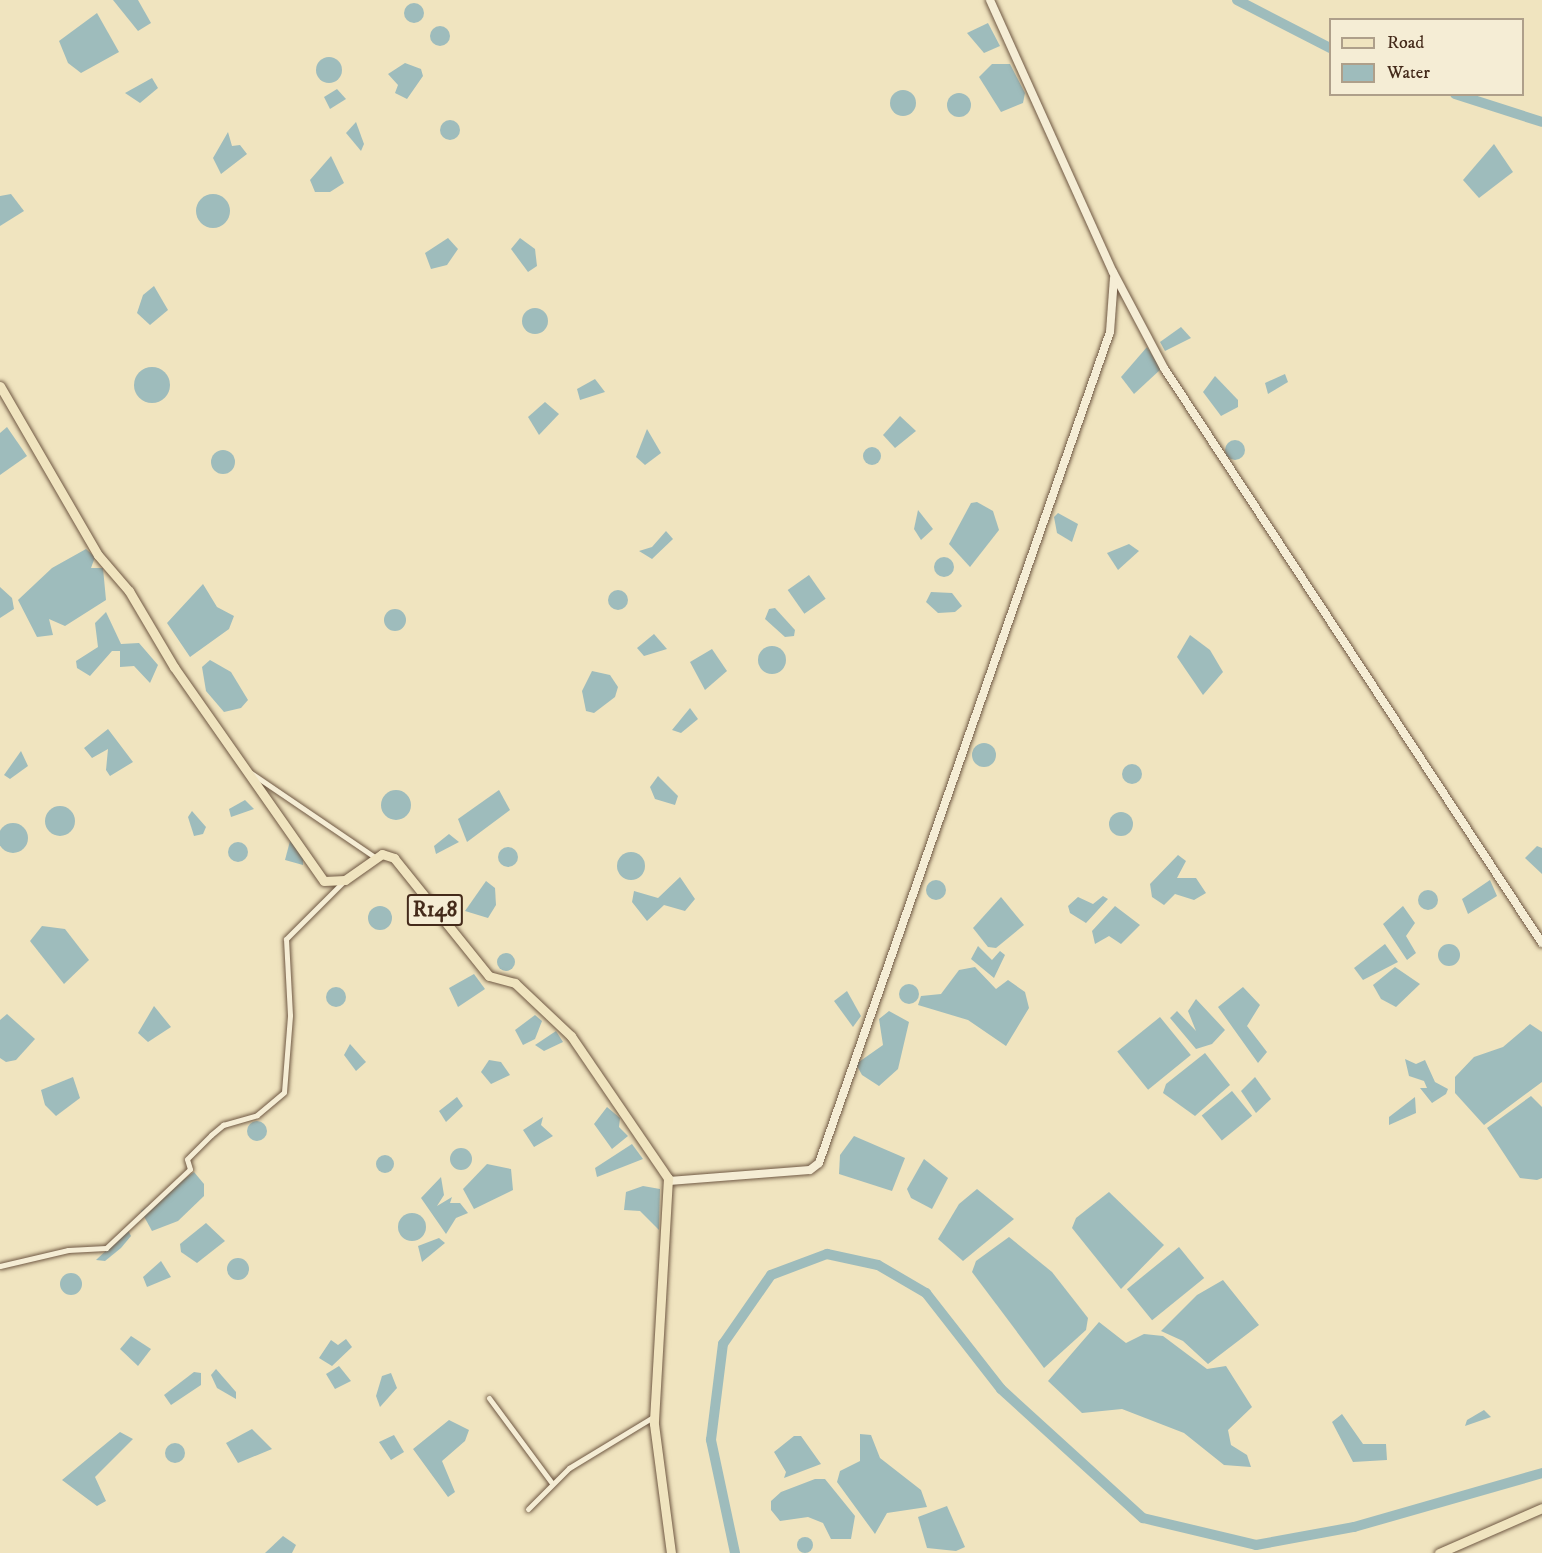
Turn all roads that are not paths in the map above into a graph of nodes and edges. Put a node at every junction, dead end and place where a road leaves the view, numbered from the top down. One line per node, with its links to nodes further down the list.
1 (990, 0): 2 (main road)
2 (1113, 272): 7 (main road); 8 (main road)
3 (0, 386): 4 (main road)
4 (248, 771): 5 (street); 6 (main road)
5 (376, 858): 6 (main road); 8 (main road, R148)
6 (345, 880): 9 (street)
7 (1542, 943)
8 (669, 1182): 11 (main road)
9 (0, 1266)
10 (489, 1398): 12 (street)
11 (655, 1416): 12 (street); 15 (main road)
12 (552, 1483): 14 (street)
13 (1542, 1508): 16 (main road)
14 (528, 1509)
15 (671, 1553)
16 (1439, 1553)

